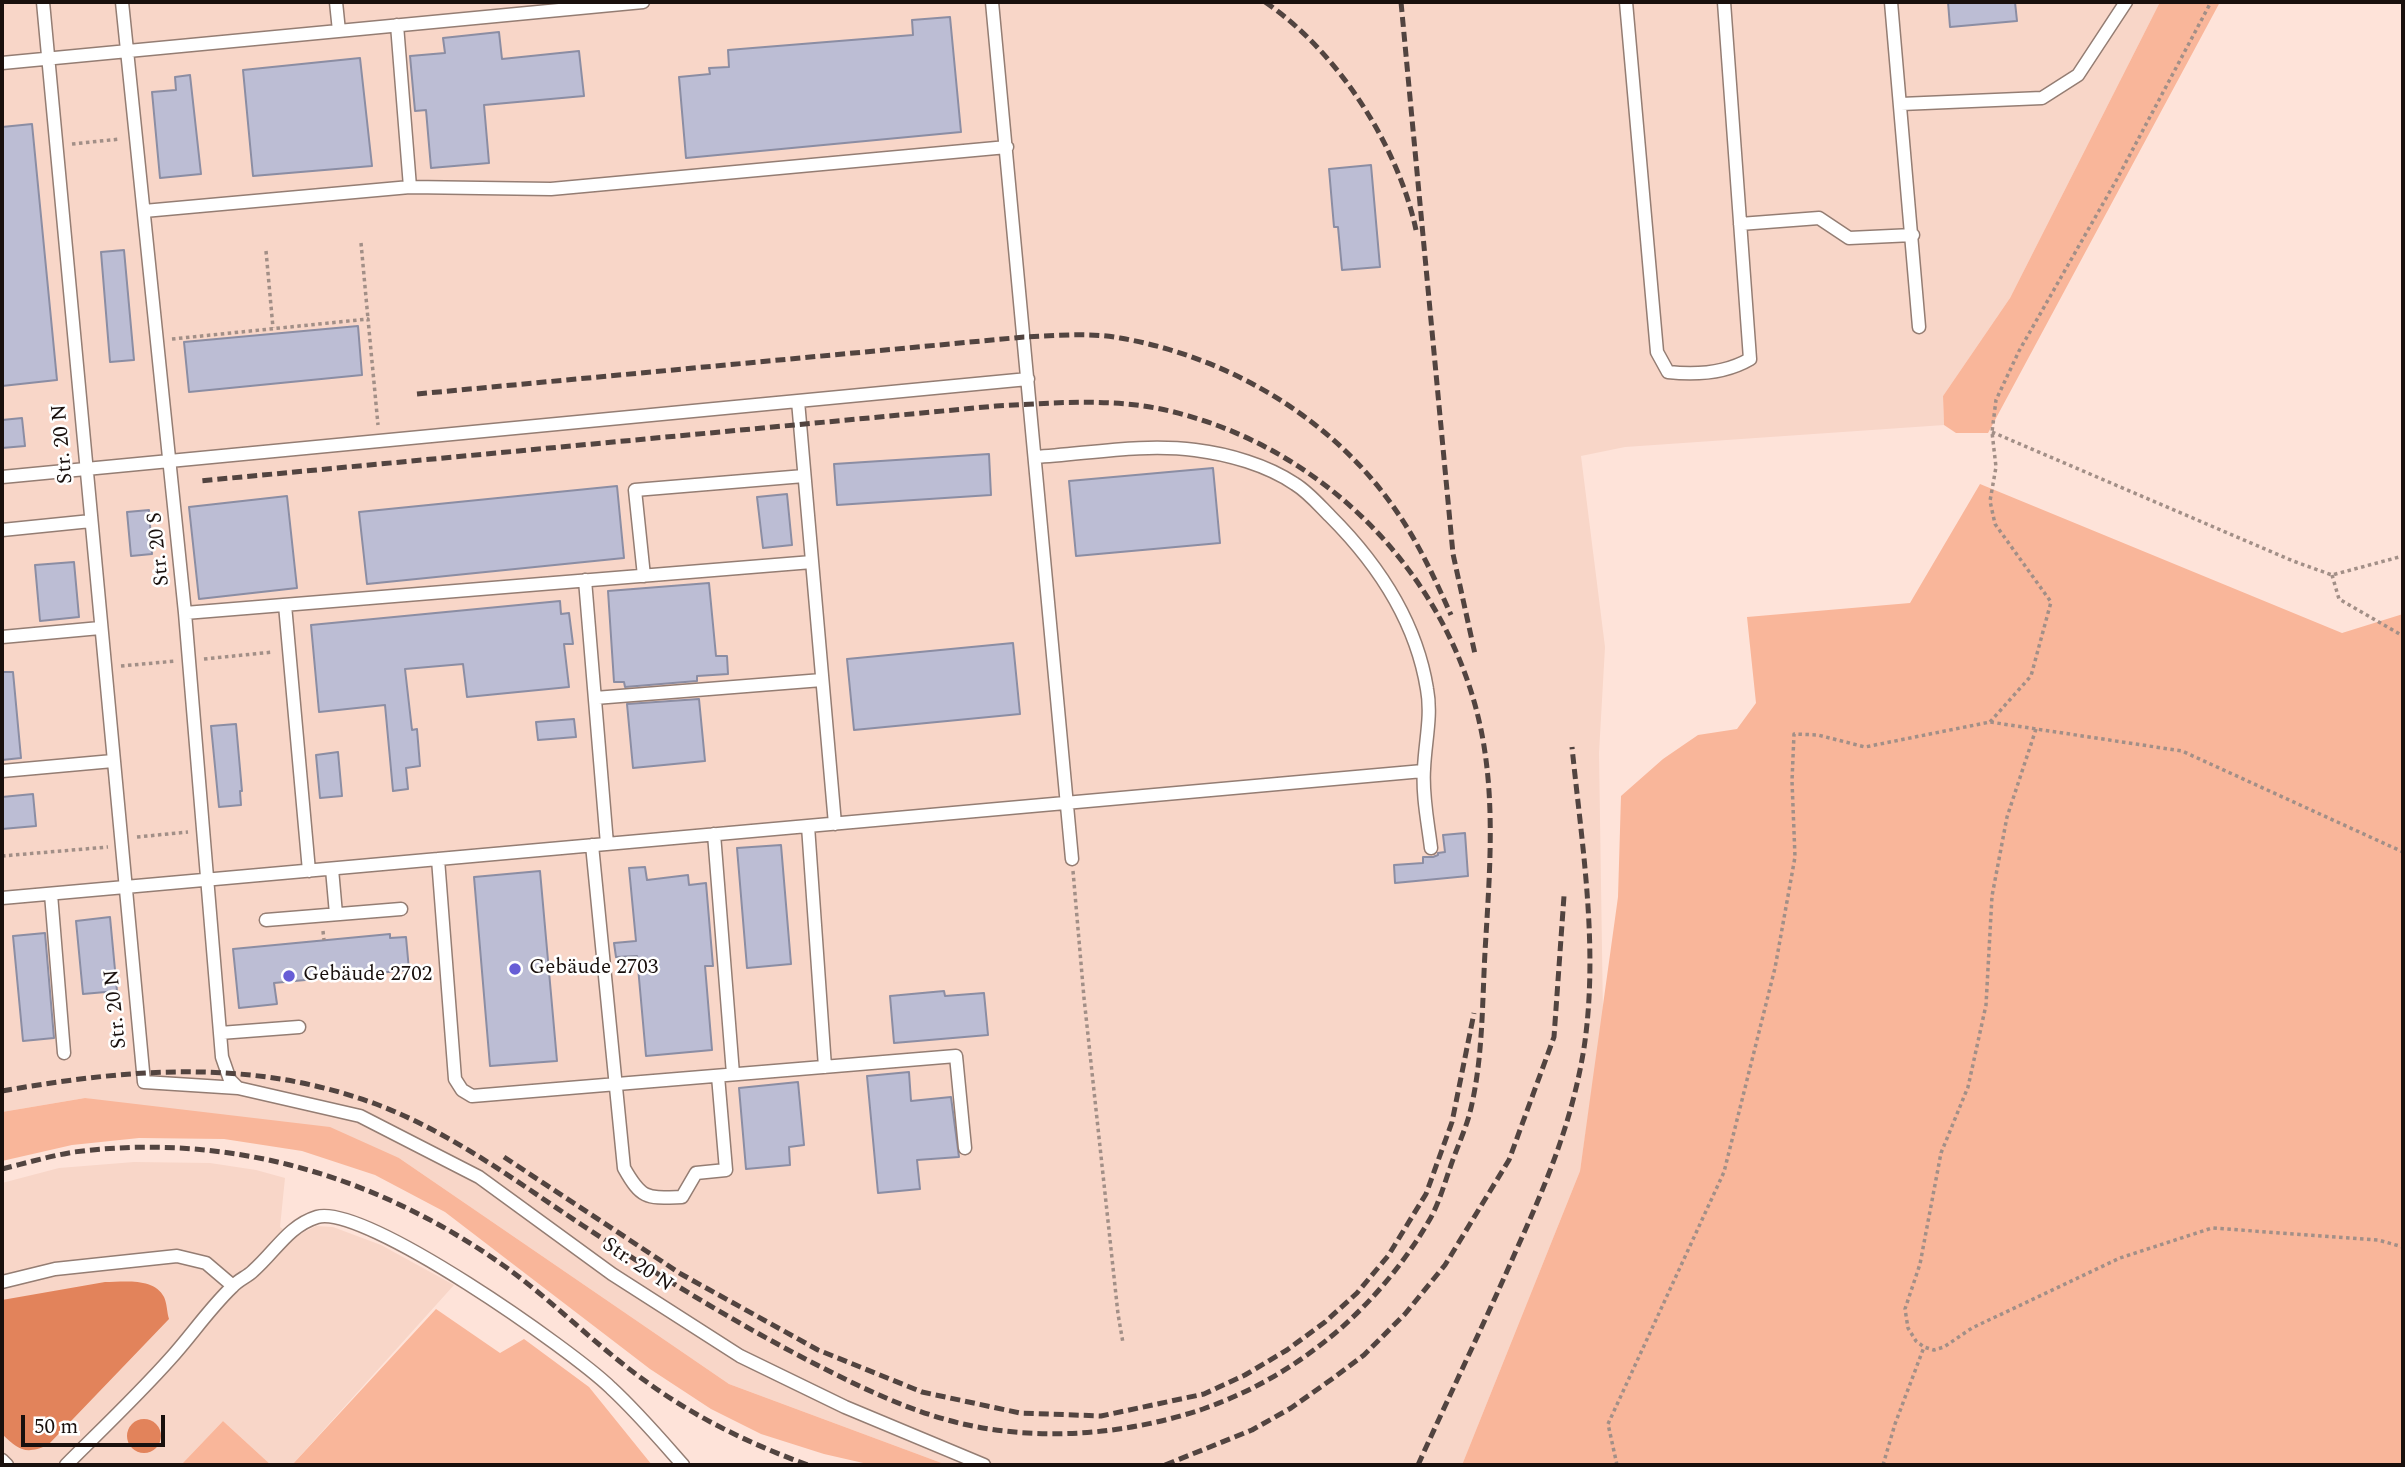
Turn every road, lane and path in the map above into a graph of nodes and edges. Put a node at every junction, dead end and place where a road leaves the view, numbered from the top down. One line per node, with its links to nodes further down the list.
1 (43, 2): 14 (lane, Str. 20 N)
2 (122, 2): 13 (lane, Str. 20 S)
3 (336, 2): 12 (lane)
4 (643, 2): 11 (lane)
5 (992, 2): 19 (lane)
6 (1626, 2): 22 (lane)
7 (1724, 2): 22 (lane)
8 (1891, 2): 16 (lane)
9 (2126, 2): 16 (lane)
10 (2211, 2): 32 (path)
11 (397, 25): 12 (lane); 20 (lane)
12 (339, 31): 13 (lane)
13 (126, 51): 14 (lane); 17 (lane, Str. 20 S)
14 (48, 59): 15 (lane); 18 (lane, Str. 20 N)
15 (2, 63)
16 (1901, 104): 23 (lane)
17 (136, 138): 18 (path); 21 (lane, Str. 20 S)
18 (57, 145): 36 (lane, Str. 20 N)
19 (1007, 147): 20 (lane); 30 (lane)
20 (410, 187): 21 (lane)
21 (144, 211): 29 (lane, Str. 20 S)
22 (1740, 224): 23 (lane)
23 (1913, 235): 27 (lane)
24 (361, 243): 26 (path)
25 (266, 251): 28 (path)
26 (368, 319): 28 (path); 33 (path)
27 (1919, 327)
28 (273, 328): 29 (path)
29 (158, 340): 35 (lane, Str. 20 S)
30 (1028, 379): 31 (lane); 34 (lane)
31 (798, 401): 33 (lane); 37 (lane)
32 (1992, 432): 43 (path); 53 (path)
33 (379, 441): 35 (lane)
34 (1035, 457): 57 (lane); 58 (lane)
35 (170, 461): 36 (lane); 47 (lane, Str. 20 S)
36 (86, 469): 38 (lane); 39 (lane, Str. 20 N)
37 (804, 476): 42 (lane); 44 (lane)
38 (2, 477)
39 (91, 521): 40 (lane); 48 (lane, Str. 20 N)
40 (2, 530)
41 (2403, 556): 43 (path)
42 (812, 562): 44 (lane); 51 (lane)
43 (2332, 575): 49 (path)
44 (644, 576): 45 (lane)
45 (585, 580): 46 (lane); 52 (lane)
46 (285, 605): 47 (lane); 69 (lane)
47 (185, 613): 70 (lane, Str. 20 S)
48 (100, 628): 50 (lane); 55 (lane, Str. 20 N)
49 (2403, 636)
50 (2, 637)
51 (822, 680): 52 (lane); 59 (lane)
52 (595, 698): 62 (lane)
53 (1990, 722): 54 (path); 96 (path)
54 (2036, 729): 65 (path); 90 (path)
55 (113, 761): 56 (lane); 71 (lane, Str. 20 N)
56 (2, 771)
57 (1423, 771): 58 (lane); 64 (lane)
58 (1067, 803): 59 (lane); 67 (lane)
59 (835, 824): 60 (lane)
60 (808, 826): 61 (lane); 80 (lane)
61 (714, 834): 62 (lane); 81 (lane)
62 (607, 844): 63 (lane)
63 (592, 845): 66 (lane); 83 (lane)
64 (1431, 848)
65 (2403, 852)
66 (438, 859): 68 (lane); 83 (lane)
67 (1072, 859): 89 (path)
68 (332, 869): 69 (lane); 75 (lane)
69 (309, 871): 70 (lane)
70 (207, 880): 71 (lane); 78 (lane, Str. 20 S)
71 (124, 887): 72 (lane); 84 (lane, Str. 20 N)
72 (51, 894): 73 (lane); 79 (lane)
73 (2, 898)
74 (401, 909): 75 (lane)
75 (336, 914): 76 (lane)
76 (266, 920)
77 (299, 1027): 78 (lane)
78 (220, 1033): 84 (lane, Str. 20 S)
79 (64, 1053)
80 (825, 1067): 81 (lane); 85 (lane)
81 (733, 1074): 82 (lane)
82 (718, 1076): 83 (lane); 83 (lane)
83 (614, 1084)
84 (238, 1088): 95 (lane, Str. 20 N)
85 (965, 1148)
86 (2403, 1247): 90 (path)
87 (2, 1282): 88 (lane)
88 (233, 1286): 93 (lane); 94 (lane)
89 (1123, 1343)
90 (1924, 1347): 97 (path)
91 (2, 1460): 92 (lane)
92 (7, 1465)
93 (66, 1465)
94 (683, 1465)
95 (983, 1465)
96 (1617, 1465)
97 (1883, 1465)

